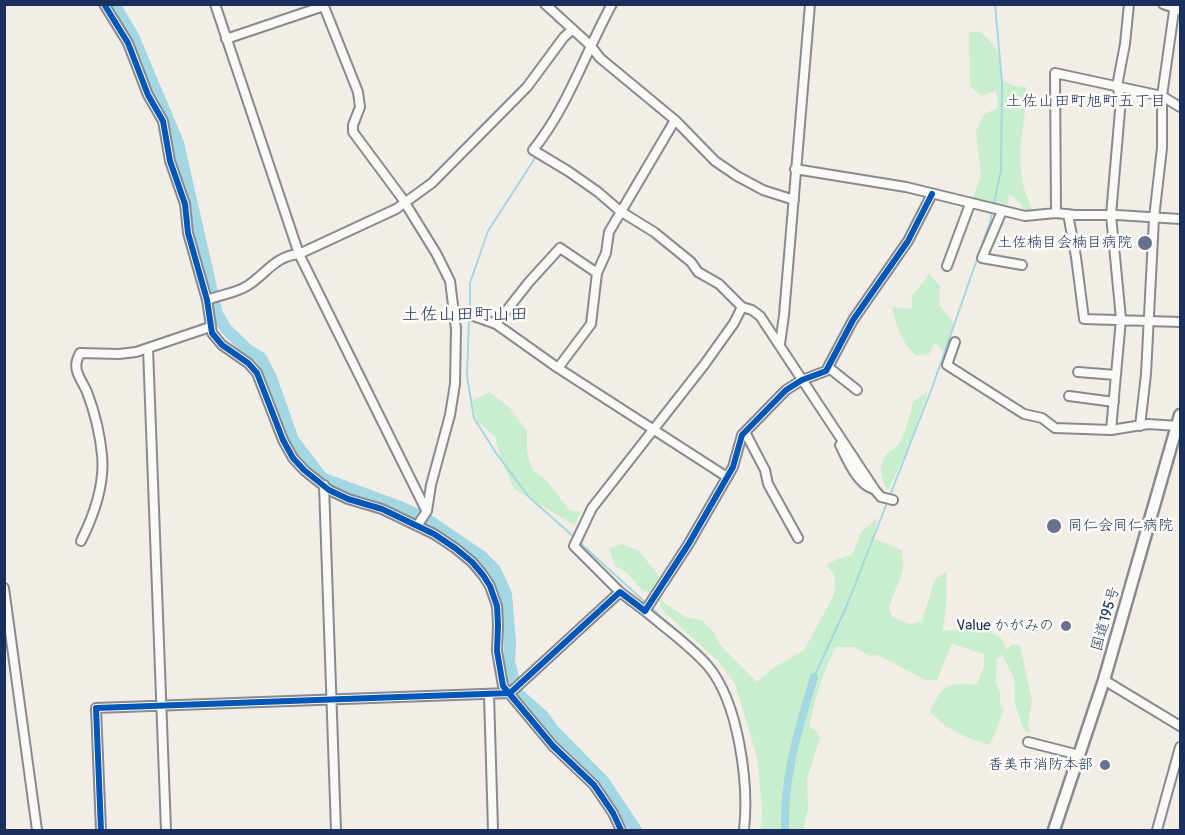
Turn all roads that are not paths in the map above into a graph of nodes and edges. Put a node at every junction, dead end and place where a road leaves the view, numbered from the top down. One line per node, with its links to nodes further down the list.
1 (104, 4): 33 (street)
2 (215, 4): 11 (street)
3 (545, 4): 10 (street)
4 (612, 4): 12 (street)
5 (810, 4): 17 (street)
6 (1129, 4): 13 (street)
7 (1163, 4): 9 (street)
8 (323, 5): 11 (street); 20 (street)
9 (1176, 7): 14 (street)
10 (572, 30): 12 (street); 20 (street)
11 (226, 39): 29 (street)
12 (590, 45): 16 (street); 22 (street)
13 (1117, 86): 14 (street); 24 (street); 26 (street)
14 (1162, 96): 15 (street); 27 (street)
15 (1180, 107)
16 (675, 120): 19 (street); 22 (street)
17 (795, 169): 18 (street); 19 (street)
18 (932, 194): 21 (street); 44 (street)
19 (794, 200): 42 (street)
20 (405, 203): 29 (street); 35 (street)
21 (966, 203): 23 (street); 30 (street)
22 (620, 211): 32 (street); 34 (street)
23 (1000, 211): 24 (street); 31 (street)
24 (1056, 213): 25 (street)
25 (1068, 214): 26 (street); 36 (street)
26 (1111, 215): 27 (street); 36 (street)
27 (1154, 218): 28 (street); 37 (street)
28 (1180, 219)
29 (299, 254): 33 (street); 60 (street)
30 (947, 266)
31 (1022, 266)
32 (597, 273): 39 (street); 45 (street)
33 (212, 298): 40 (street)
34 (742, 307): 42 (street); 54 (street)
35 (455, 316): 39 (street); 60 (street)
36 (1121, 319): 37 (street); 47 (street)
37 (1149, 321): 38 (street); 53 (street)
38 (1180, 322)
39 (496, 324): 45 (street)
40 (210, 327): 43 (street); 58 (street)
41 (955, 342): 55 (street)
42 (780, 344): 48 (street)
43 (148, 348): 63 (street); 71 (street)
44 (828, 367): 48 (street); 49 (street)
45 (558, 368): 54 (street)
46 (1078, 372): 47 (street)
47 (1116, 375): 51 (street)
48 (802, 380): 56 (street); 59 (street)
49 (857, 390)
50 (1069, 396): 51 (street)
51 (1114, 402): 55 (street)
52 (1179, 420): 53 (street); 67 (highway, 国道195号)
53 (1140, 426): 55 (street)
54 (655, 429): 57 (street); 65 (street)
55 (1111, 430)
56 (745, 432): 57 (street); 62 (street)
57 (727, 477): 66 (street)
58 (324, 485): 61 (street); 70 (street)
59 (893, 500)
60 (427, 511): 61 (street)
61 (417, 526): 68 (street)
62 (798, 538)
63 (81, 541)
64 (4, 588): 76 (street)
65 (620, 592): 66 (street); 68 (street)
66 (646, 610): 82 (street)
67 (1104, 680): 72 (street); 75 (highway, 国道195号)
68 (510, 693): 69 (street); 81 (street)
69 (489, 694): 70 (street); 80 (street)
70 (332, 700): 71 (street); 79 (street)
71 (161, 706): 77 (street); 78 (street)
72 (1180, 726)
73 (1028, 742): 75 (street)
74 (1180, 747): 84 (street)
75 (1079, 755): 83 (highway, 国道195号)
76 (37, 831)
77 (101, 831)
78 (165, 831)
79 (336, 831)
80 (493, 831)
81 (621, 831)
82 (744, 831)
83 (1054, 831)
84 (1157, 831)

